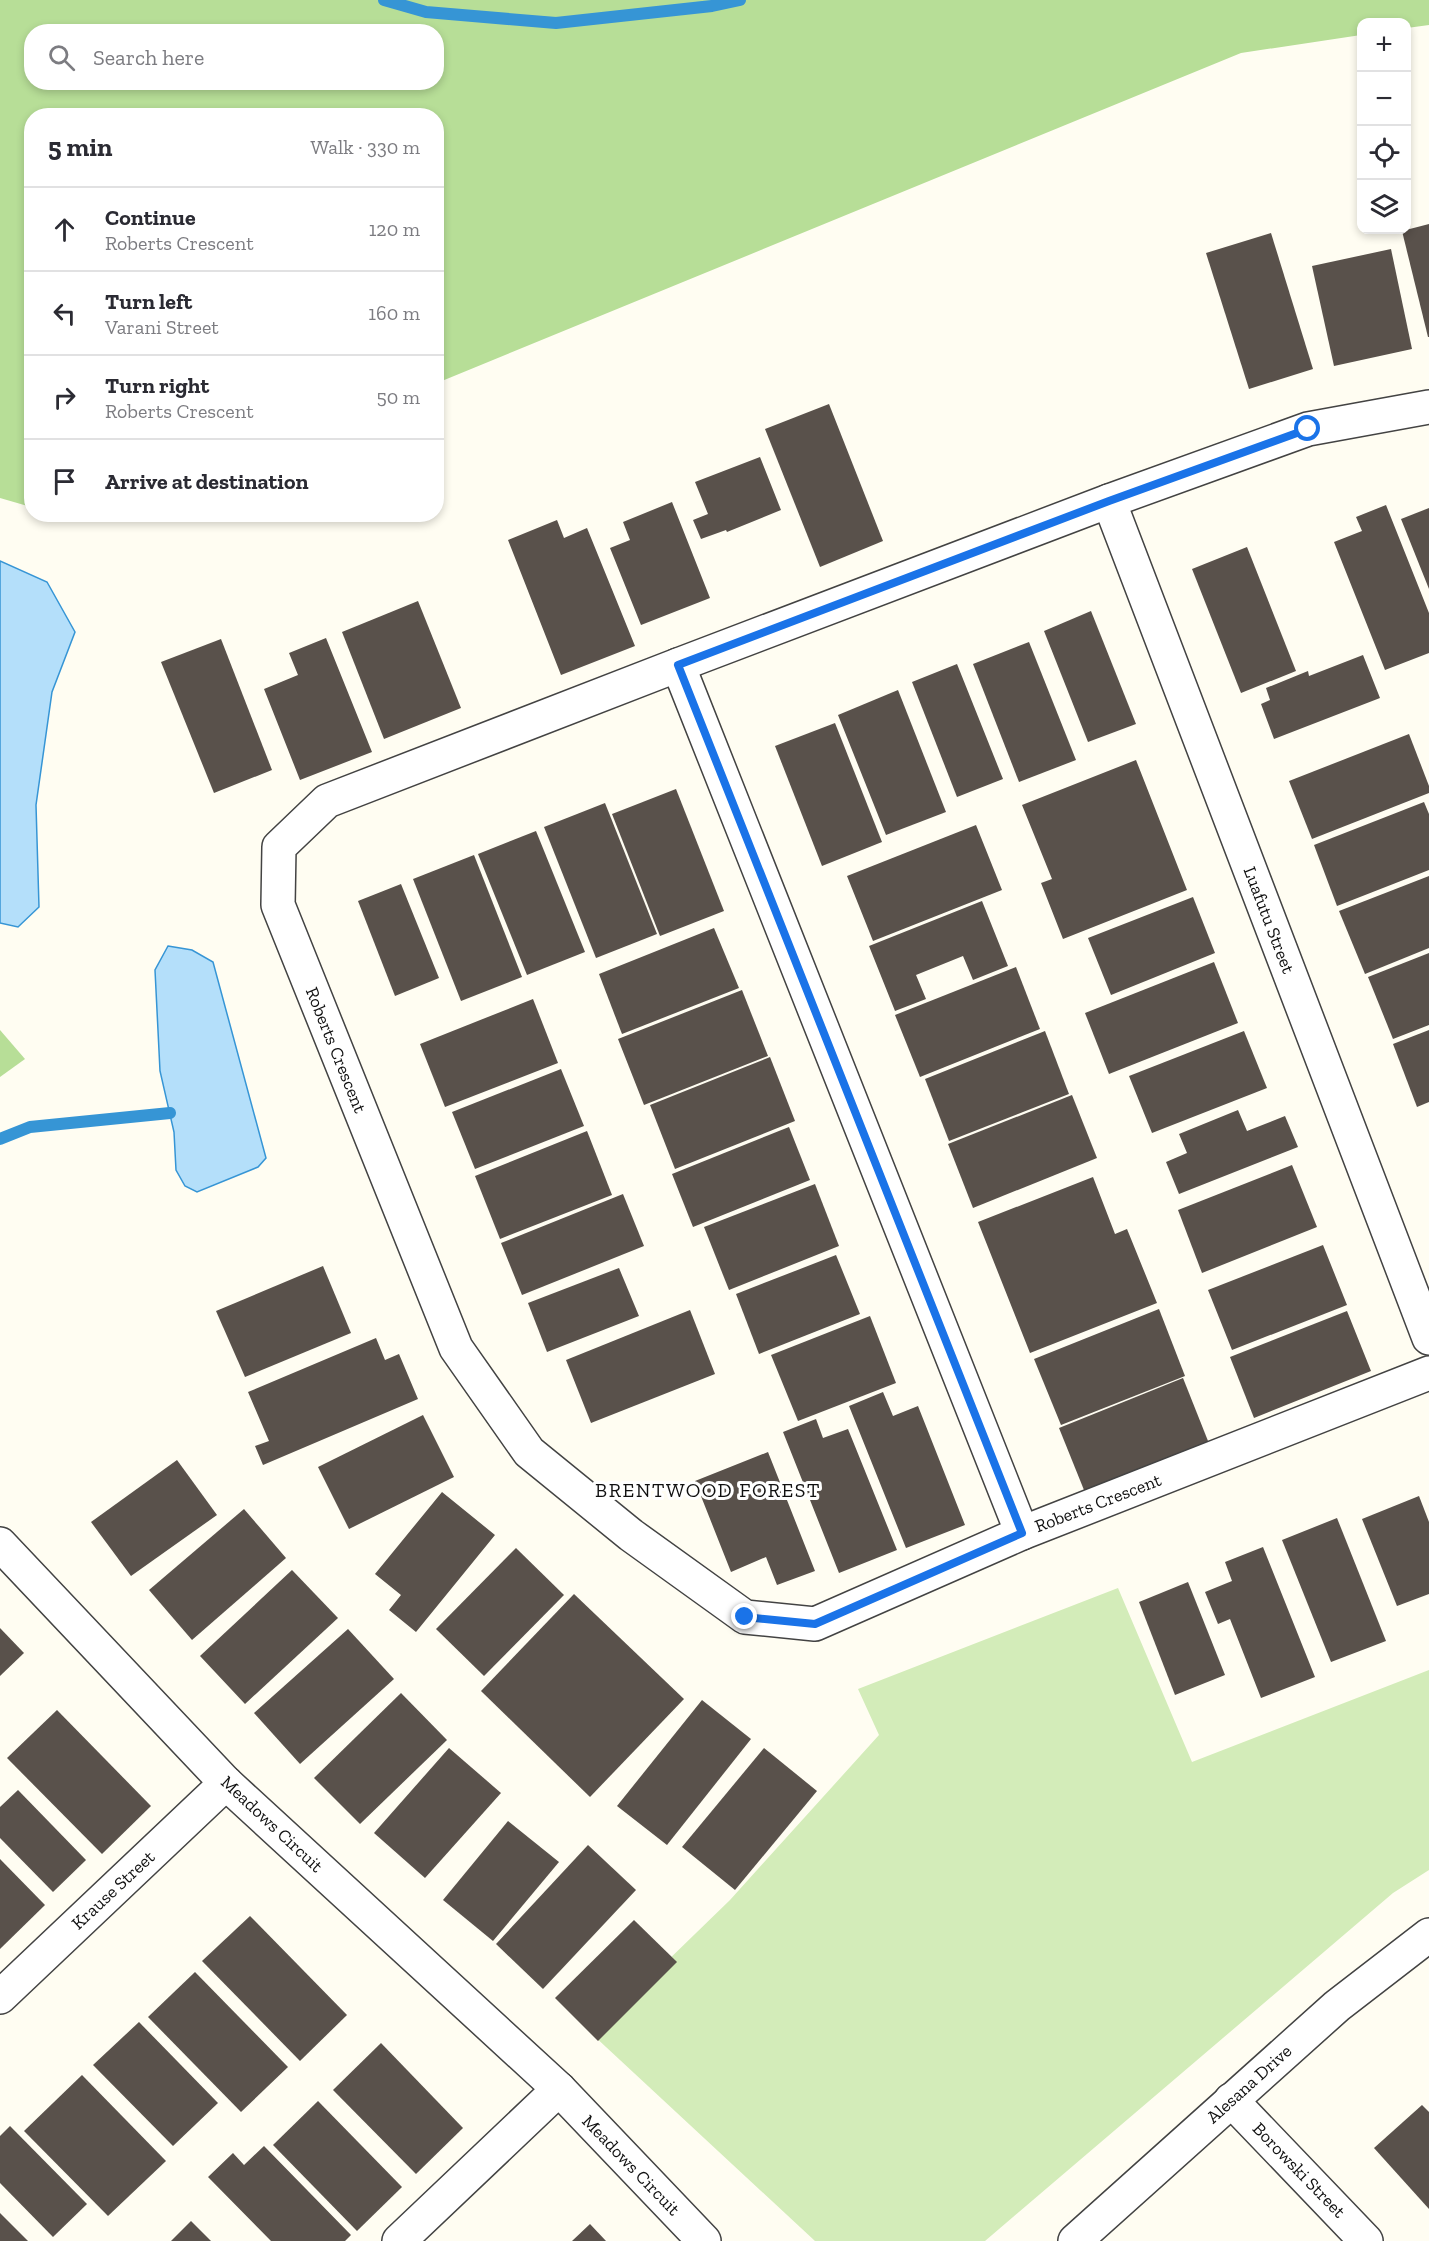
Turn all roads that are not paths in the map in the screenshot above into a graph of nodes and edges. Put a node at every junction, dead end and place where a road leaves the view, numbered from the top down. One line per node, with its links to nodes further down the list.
1 (1429, 407): 2 (street, Roberts Crescent)
2 (1109, 501): 3 (street, Roberts Crescent); 4 (street, Luafutu Street)
3 (678, 665): 6 (street); 6 (street, Roberts Crescent)
4 (1429, 1338)
5 (1429, 1373): 6 (street, Roberts Crescent)
6 (1022, 1533)
7 (0, 1544): 8 (street, Meadows Circuit)
8 (226, 1783): 10 (street, Krause Street); 11 (street, Meadows Circuit)
9 (1429, 1935): 12 (street, Alesana Drive)
10 (0, 1997)
11 (559, 2089): 13 (street); 14 (street, Meadows Circuit)
12 (1231, 2100): 15 (street, Alesana Drive); 16 (street, Borowski Street)
13 (399, 2241)
14 (704, 2241)
15 (1075, 2241)
16 (1366, 2241)

